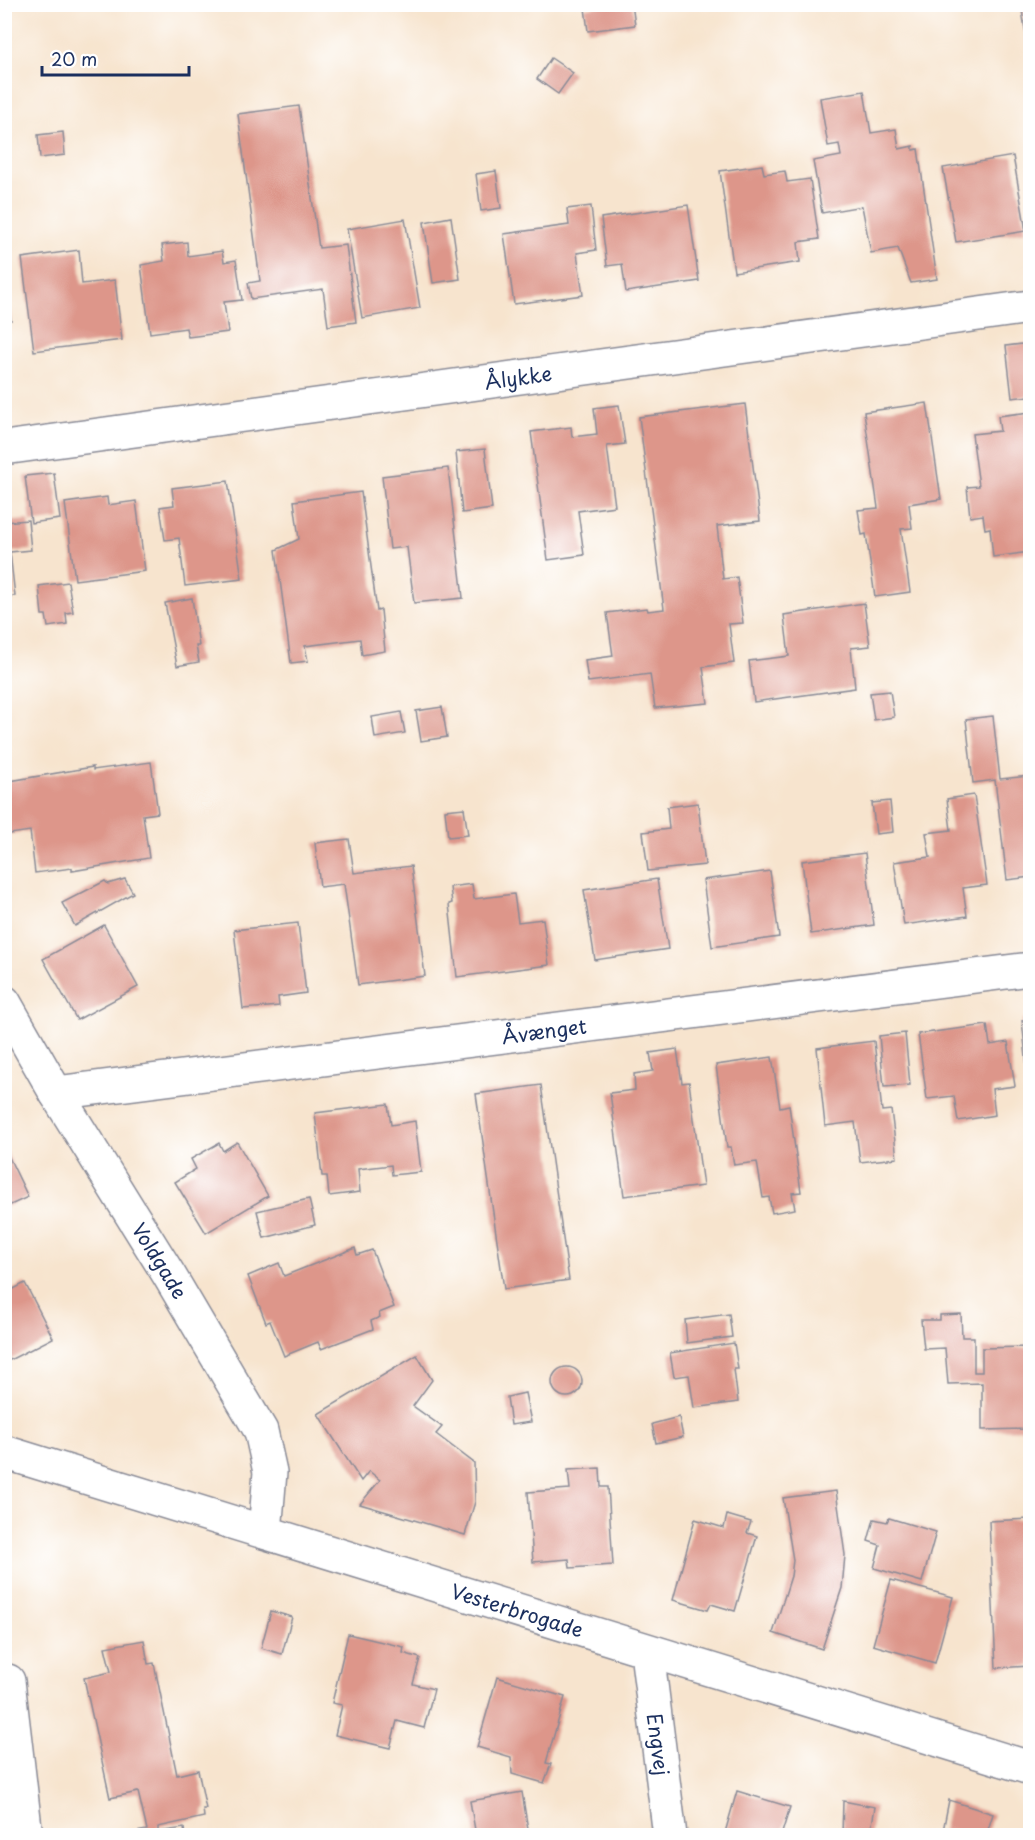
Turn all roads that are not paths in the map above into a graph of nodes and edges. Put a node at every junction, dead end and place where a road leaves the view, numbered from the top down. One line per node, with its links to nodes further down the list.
1 (1030, 307): 2 (street, Ålykke)
2 (4, 448)
3 (1030, 969): 5 (street, Åvænget)
4 (4, 1002): 5 (street, Voldgade)
5 (57, 1093): 7 (street, Voldgade)
6 (4, 1452): 7 (street, Vesterbrogade)
7 (265, 1532): 8 (street, Vesterbrogade)
8 (647, 1652): 10 (street, Vesterbrogade); 12 (street, Engvej)
9 (8, 1681): 11 (street)
10 (1030, 1768)
11 (26, 1836)
12 (670, 1836)

